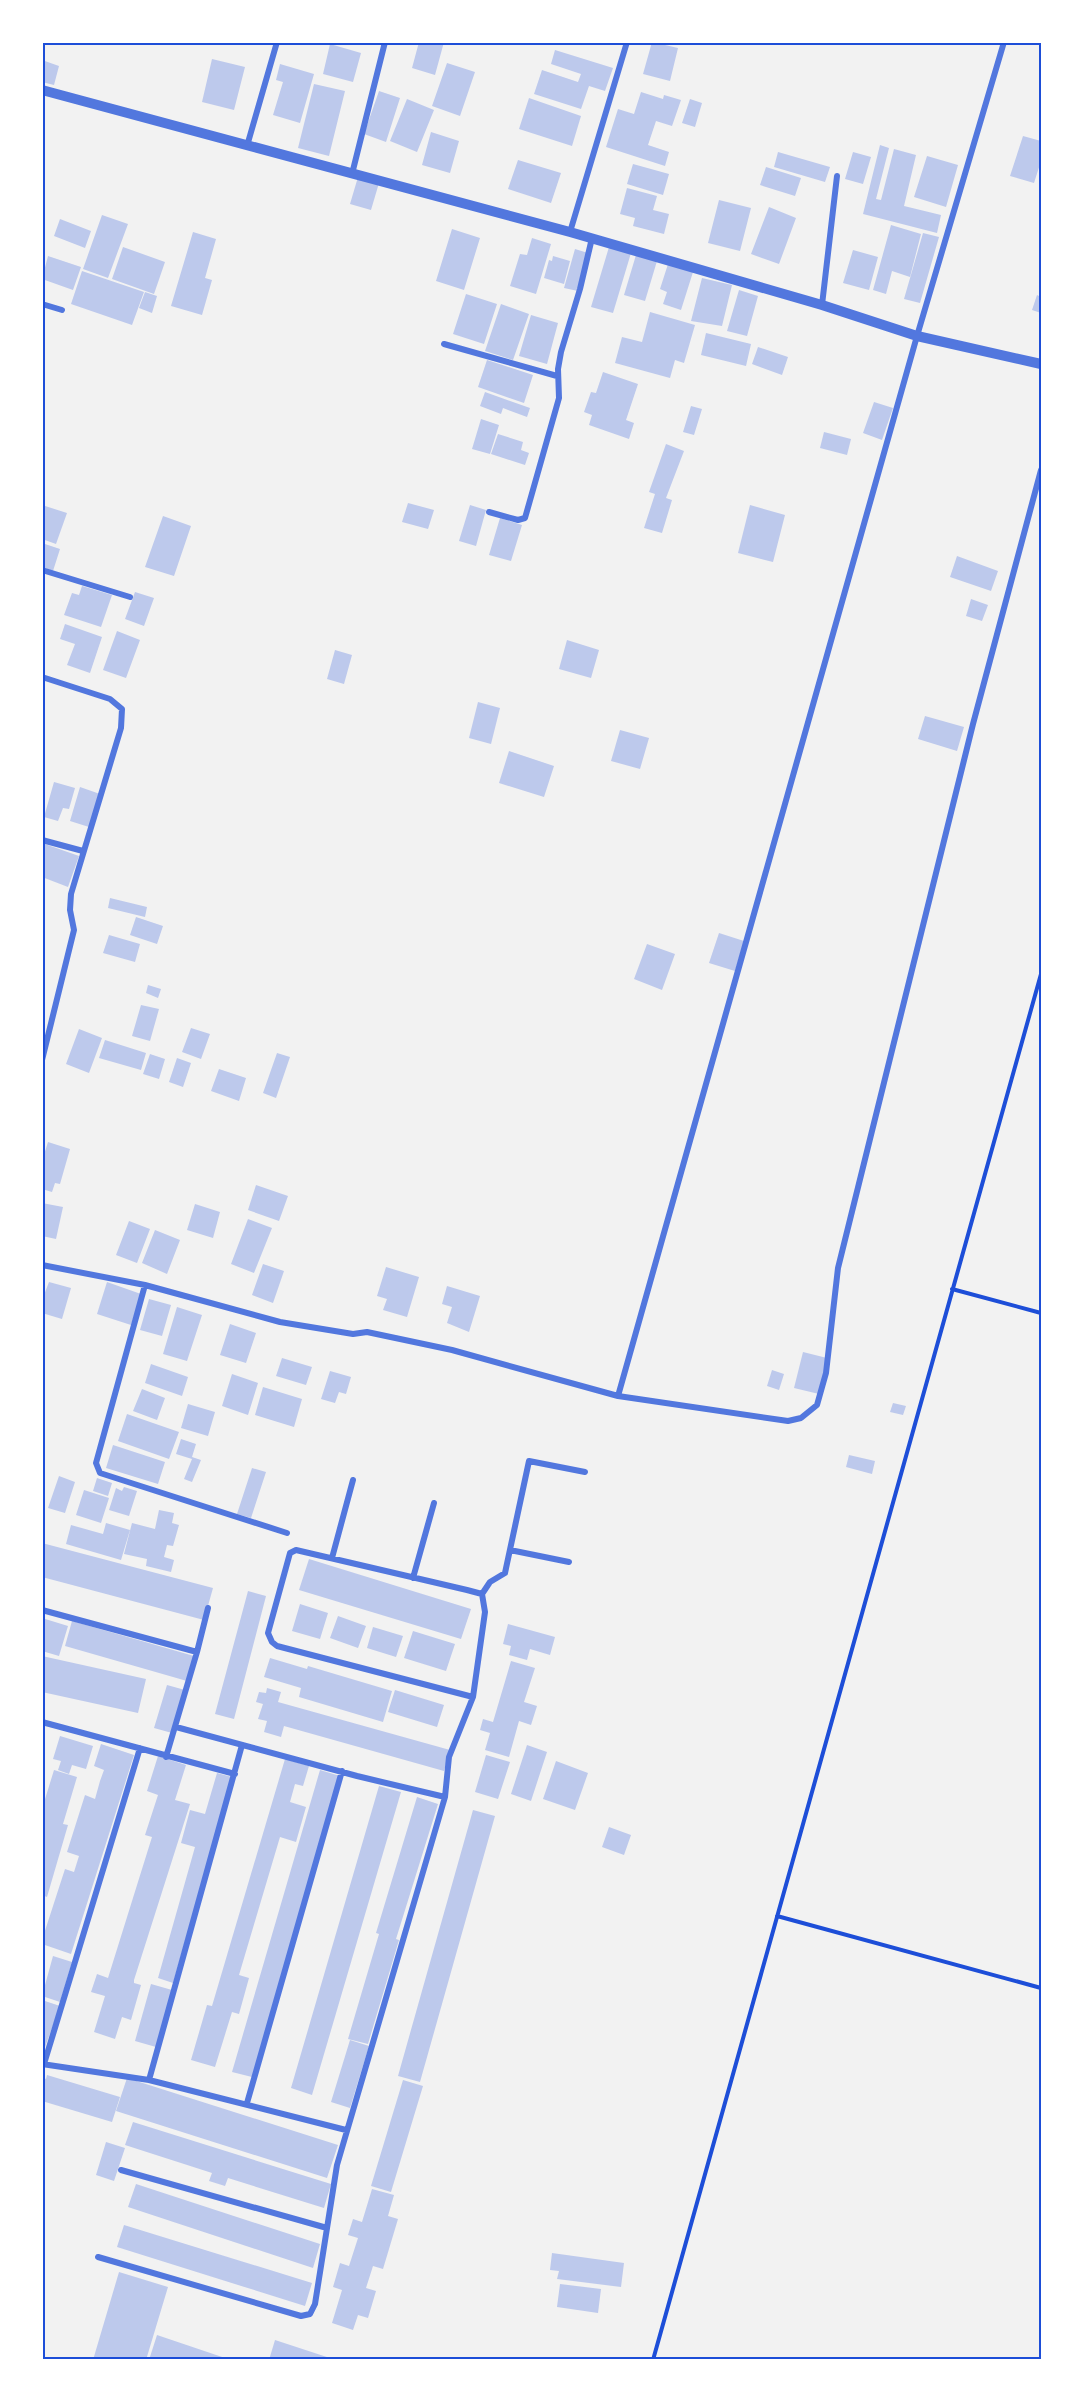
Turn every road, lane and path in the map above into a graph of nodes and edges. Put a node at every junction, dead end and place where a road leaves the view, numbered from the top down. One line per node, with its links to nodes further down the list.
1 (277, 42): 6 (street)
2 (385, 42): 7 (street)
3 (627, 42): 9 (street)
4 (1004, 42): 14 (street)
5 (42, 90): 6 (street)
6 (247, 146): 7 (street)
7 (352, 174): 9 (street)
8 (837, 176): 12 (street)
9 (570, 232): 10 (street)
10 (592, 238): 12 (street); 17 (street)
11 (42, 304): 13 (street)
12 (822, 305): 14 (street)
13 (62, 310)
14 (917, 336): 16 (street); 31 (street)
15 (444, 344): 17 (street)
16 (1041, 364)
17 (557, 376): 19 (street)
18 (1041, 470): 31 (street)
19 (489, 512)
20 (42, 570): 21 (street)
21 (130, 597)
22 (42, 677): 24 (street)
23 (42, 840): 24 (street)
24 (83, 851): 26 (street)
25 (1041, 975): 29 (path)
26 (42, 1060)
27 (42, 1266): 28 (street)
28 (145, 1285): 31 (street); 35 (street)
29 (952, 1289): 30 (path); 53 (path)
30 (1041, 1313)
31 (618, 1396)
32 (585, 1472): 36 (street)
33 (353, 1480): 37 (street)
34 (435, 1503): 39 (street)
35 (287, 1533)
36 (510, 1550): 38 (street); 40 (street)
37 (332, 1558): 39 (street); 44 (street)
38 (569, 1562)
39 (413, 1578): 40 (street)
40 (482, 1594): 44 (street)
41 (208, 1608): 43 (street)
42 (42, 1610): 43 (street)
43 (197, 1652): 46 (street)
44 (473, 1697): 52 (street)
45 (42, 1722): 48 (street)
46 (176, 1727): 47 (street); 49 (street)
47 (242, 1745): 50 (street); 51 (street)
48 (140, 1748): 49 (street); 55 (street)
49 (166, 1757): 51 (street)
50 (342, 1771): 52 (street); 57 (street)
51 (235, 1774): 56 (street)
52 (445, 1797): 58 (street)
53 (777, 1916): 54 (path); 62 (path)
54 (1041, 1988)
55 (43, 2064): 56 (street)
56 (149, 2080): 57 (street)
57 (248, 2103): 58 (street)
58 (346, 2130): 60 (street)
59 (121, 2170): 60 (street)
60 (327, 2228): 61 (street)
61 (98, 2257)
62 (653, 2360)

